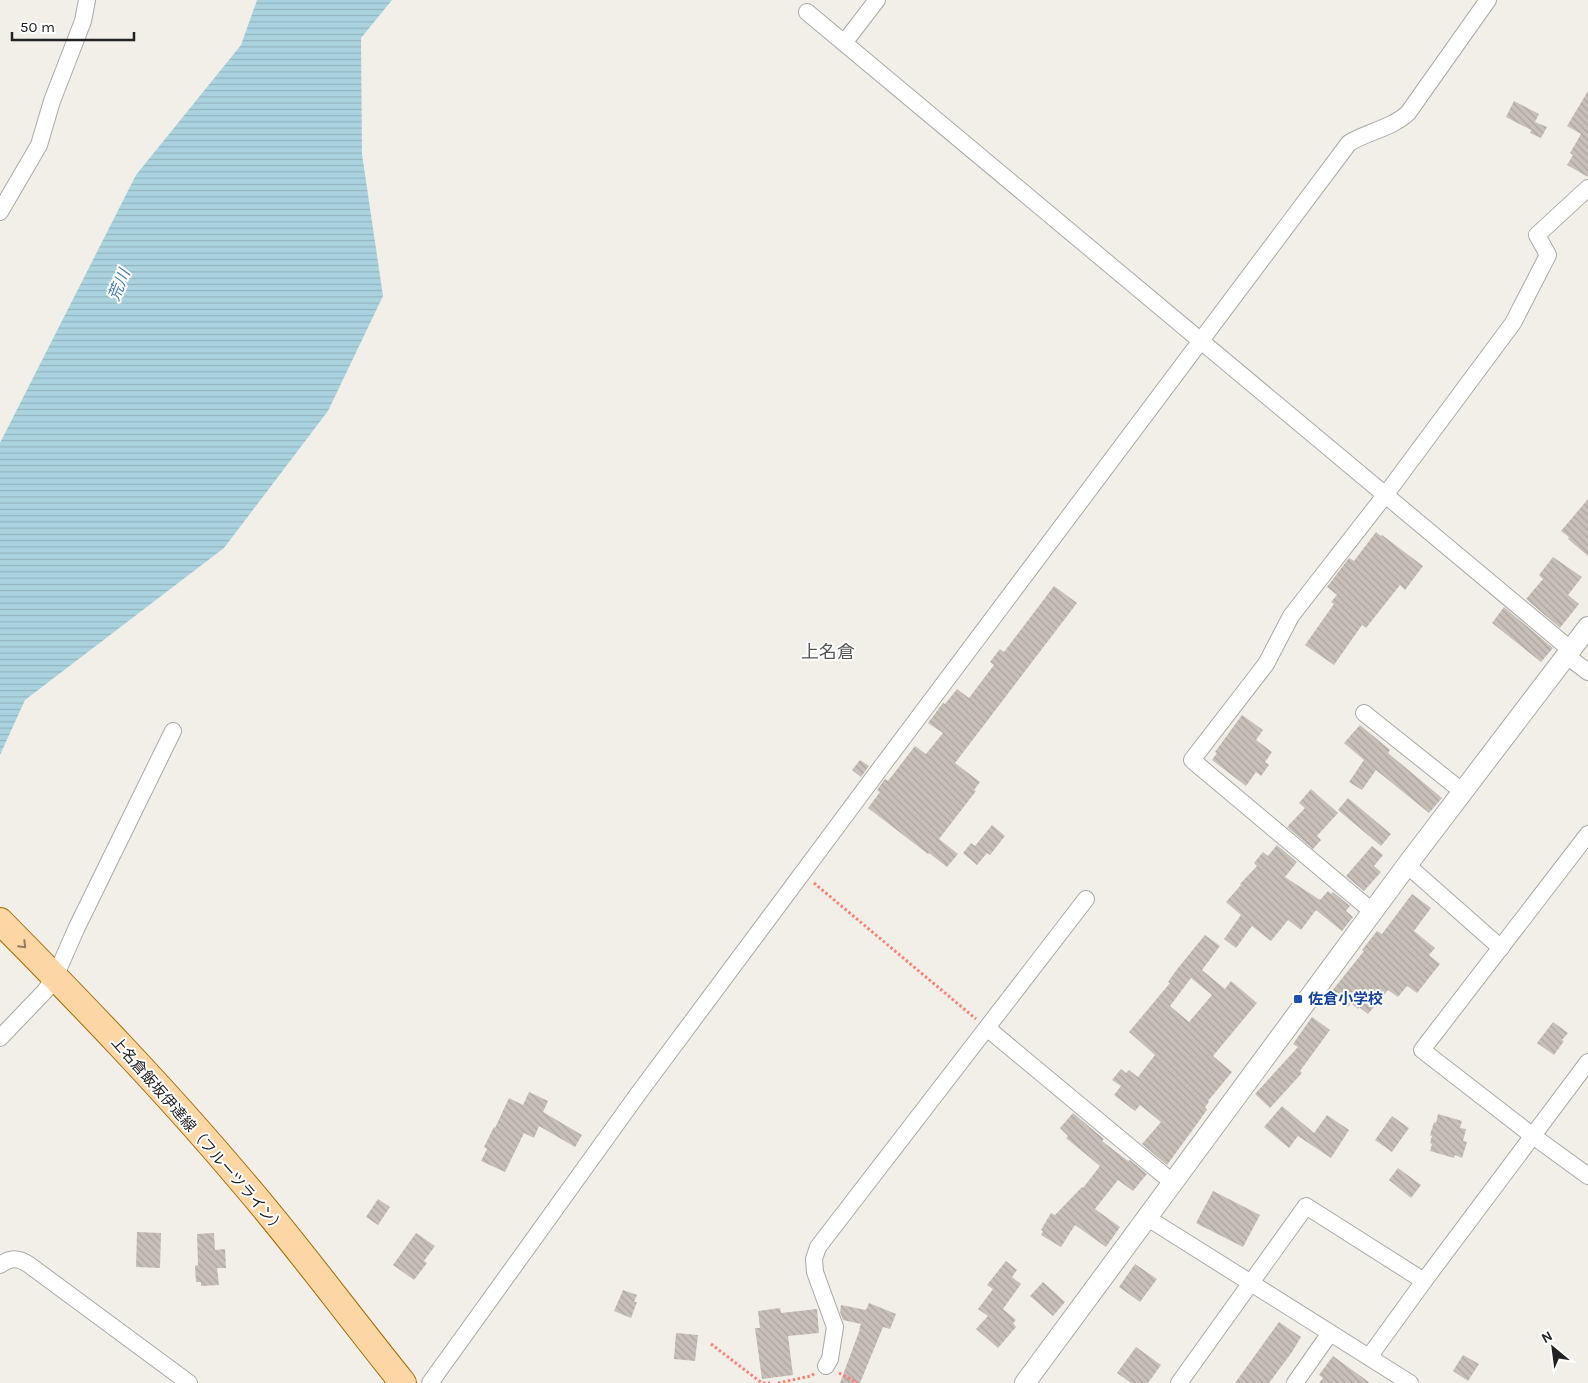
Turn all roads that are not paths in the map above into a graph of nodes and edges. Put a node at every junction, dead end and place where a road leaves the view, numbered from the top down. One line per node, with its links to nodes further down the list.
1 (87, 0): 7 (street)
2 (877, 0): 5 (street)
3 (1488, 0): 8 (street)
4 (807, 12): 5 (street)
5 (844, 43): 8 (street)
6 (1588, 188): 9 (street)
7 (0, 212)
8 (1201, 342): 9 (street); 40 (street)
9 (1386, 494): 11 (street); 19 (street)
10 (1588, 628): 11 (street)
11 (1569, 653): 12 (street); 15 (street)
12 (1588, 672)
13 (1364, 712): 15 (street)
14 (173, 731): 23 (street)
15 (1463, 792): 17 (street)
16 (1588, 834): 22 (street)
17 (1407, 865): 19 (street); 22 (street)
18 (1086, 899): 24 (street)
19 (1372, 912): 29 (street)
20 (0, 921): 23 (main road, 上名倉飯坂伊達線（フルーツライン）, one-way to 23)
21 (0, 946): 23 (main road, 上名倉飯坂伊達線（フルーツライン）)
22 (1500, 948): 27 (street)
23 (45, 978): 25 (street); 38 (main road, 上名倉飯坂伊達線（フルーツライン）); 39 (main road, 上名倉飯坂伊達線（フルーツライン）)
24 (987, 1028): 29 (street); 36 (street)
25 (0, 1038)
26 (1588, 1062): 27 (street)
27 (1533, 1136): 28 (street); 32 (street)
28 (1588, 1176)
29 (1172, 1182): 30 (street)
30 (1146, 1217): 33 (street); 41 (street)
31 (0, 1266): 37 (street)
32 (1424, 1281): 33 (street); 35 (street)
33 (1250, 1284): 34 (street); 42 (street)
34 (1330, 1333): 35 (street); 43 (street)
35 (1369, 1357): 44 (street)
36 (826, 1366)
37 (189, 1383)
38 (383, 1383)
39 (403, 1383)
40 (430, 1383)
41 (1025, 1383)
42 (1179, 1383)
43 (1295, 1383)
44 (1410, 1383)

